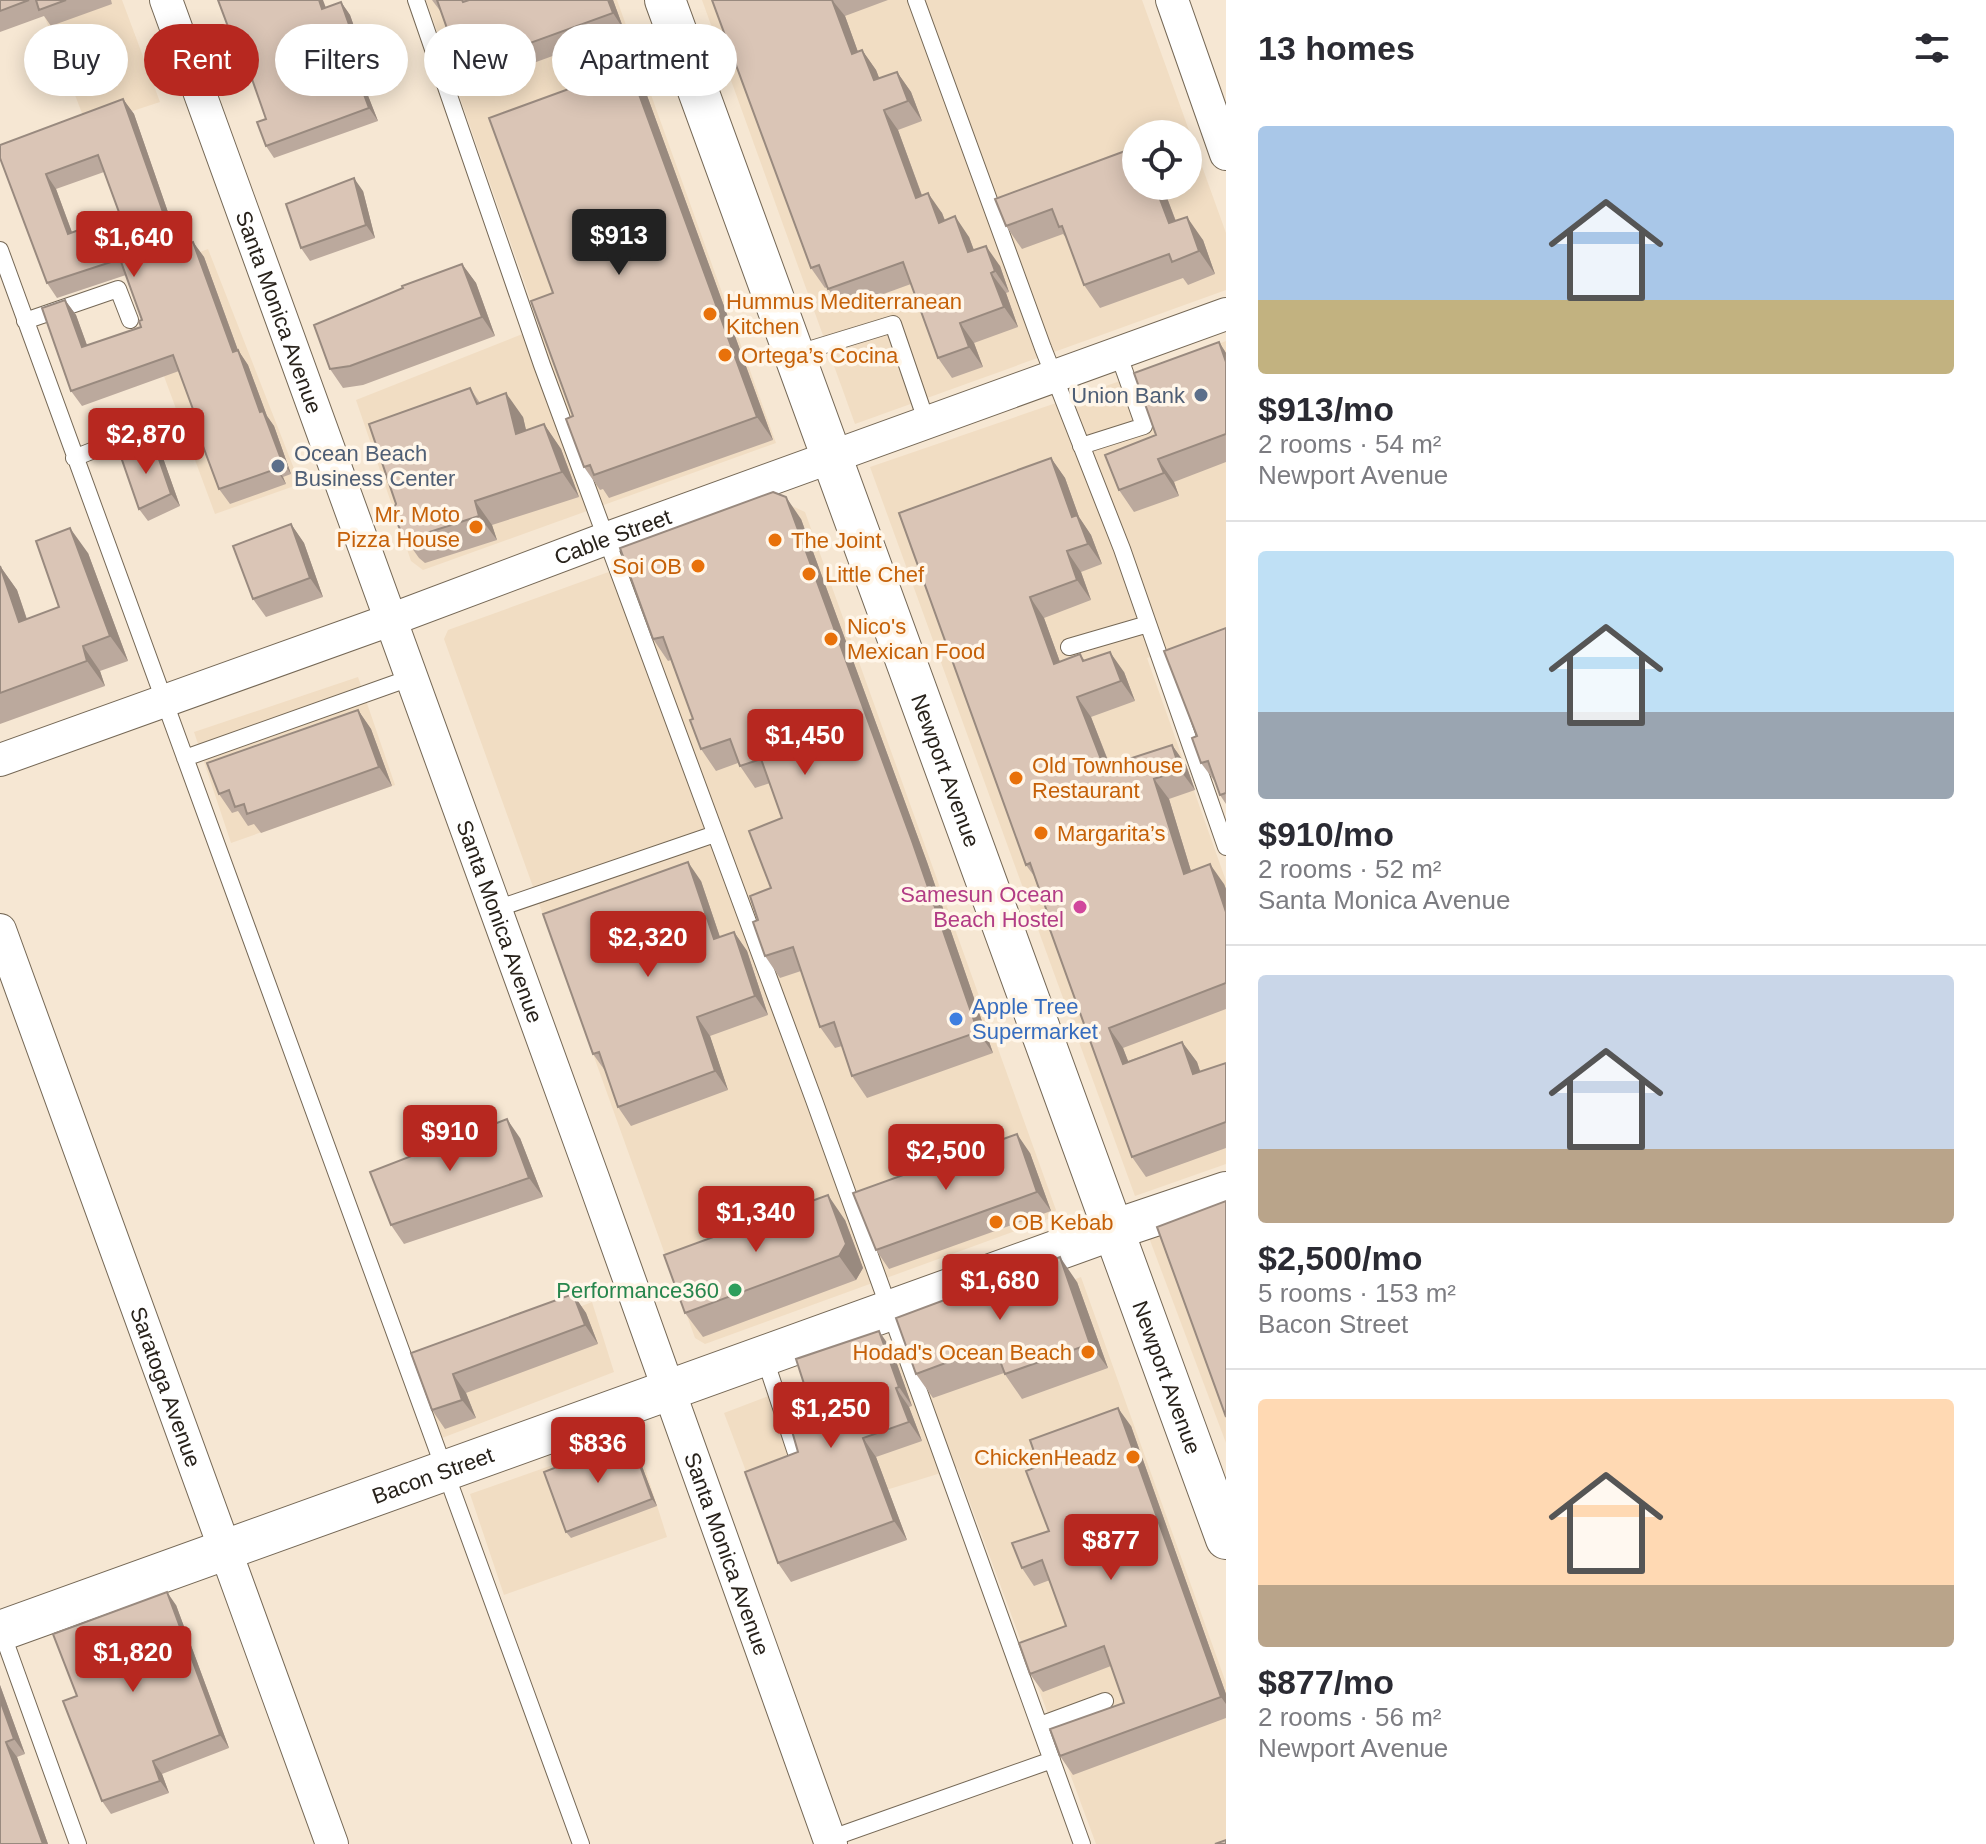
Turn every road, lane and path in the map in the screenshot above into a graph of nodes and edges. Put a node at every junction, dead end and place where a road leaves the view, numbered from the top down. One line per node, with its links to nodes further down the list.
1 (166, 0): 20 (street, Santa Monica Avenue)
2 (416, 0): 19 (lane)
3 (665, 0): 12 (street, Newport Avenue)
4 (916, 0): 13 (lane)
5 (1172, 0): 6 (street)
6 (1226, 154)
7 (0, 250): 10 (lane)
8 (1226, 314): 11 (street, Cable Street)
9 (130, 320): 10 (lane)
10 (25, 321): 18 (lane)
11 (1118, 353): 13 (street, Cable Street); 16 (lane)
12 (795, 354): 15 (lane); 17 (street, Newport Avenue)
13 (1054, 376): 15 (street, Cable Street); 16 (lane)
14 (172, 419): 18 (lane)
15 (927, 423): 17 (street, Cable Street)
16 (1081, 446): 21 (lane)
17 (832, 456): 19 (street, Cable Street); 32 (street, Newport Avenue)
18 (74, 458): 24 (lane)
19 (605, 539): 20 (street, Cable Street); 27 (lane)
20 (390, 620): 23 (street, Santa Monica Avenue); 24 (street, Cable Street)
21 (1148, 624): 22 (lane); 28 (lane)
22 (1069, 647)
23 (410, 678): 25 (lane); 29 (street, Santa Monica Avenue)
24 (164, 700): 25 (lane); 26 (street, Cable Street)
25 (185, 758): 37 (lane)
26 (0, 760)
27 (715, 834): 29 (lane); 33 (lane)
28 (1226, 847)
29 (496, 909): 35 (street, Santa Monica Avenue)
30 (0, 930): 39 (street, Saratoga Avenue)
31 (1226, 1192): 32 (street, Bacon Street)
32 (1113, 1230): 33 (street, Bacon Street); 38 (street, Newport Avenue)
33 (890, 1312): 34 (street, Bacon Street); 42 (lane)
34 (764, 1356): 35 (street, Bacon Street); 36 (lane)
35 (669, 1390): 37 (street, Bacon Street); 44 (street, Santa Monica Avenue)
36 (797, 1456)
37 (445, 1469): 39 (street, Bacon Street); 47 (lane)
38 (1226, 1539)
39 (225, 1550): 40 (street, Bacon Street); 46 (street, Saratoga Avenue)
40 (0, 1630): 45 (lane)
41 (1105, 1701): 42 (lane)
42 (1040, 1725): 43 (lane)
43 (1052, 1760): 44 (lane); 48 (lane)
44 (830, 1842)
45 (78, 1844)
46 (332, 1844)
47 (581, 1844)
48 (1082, 1844)

